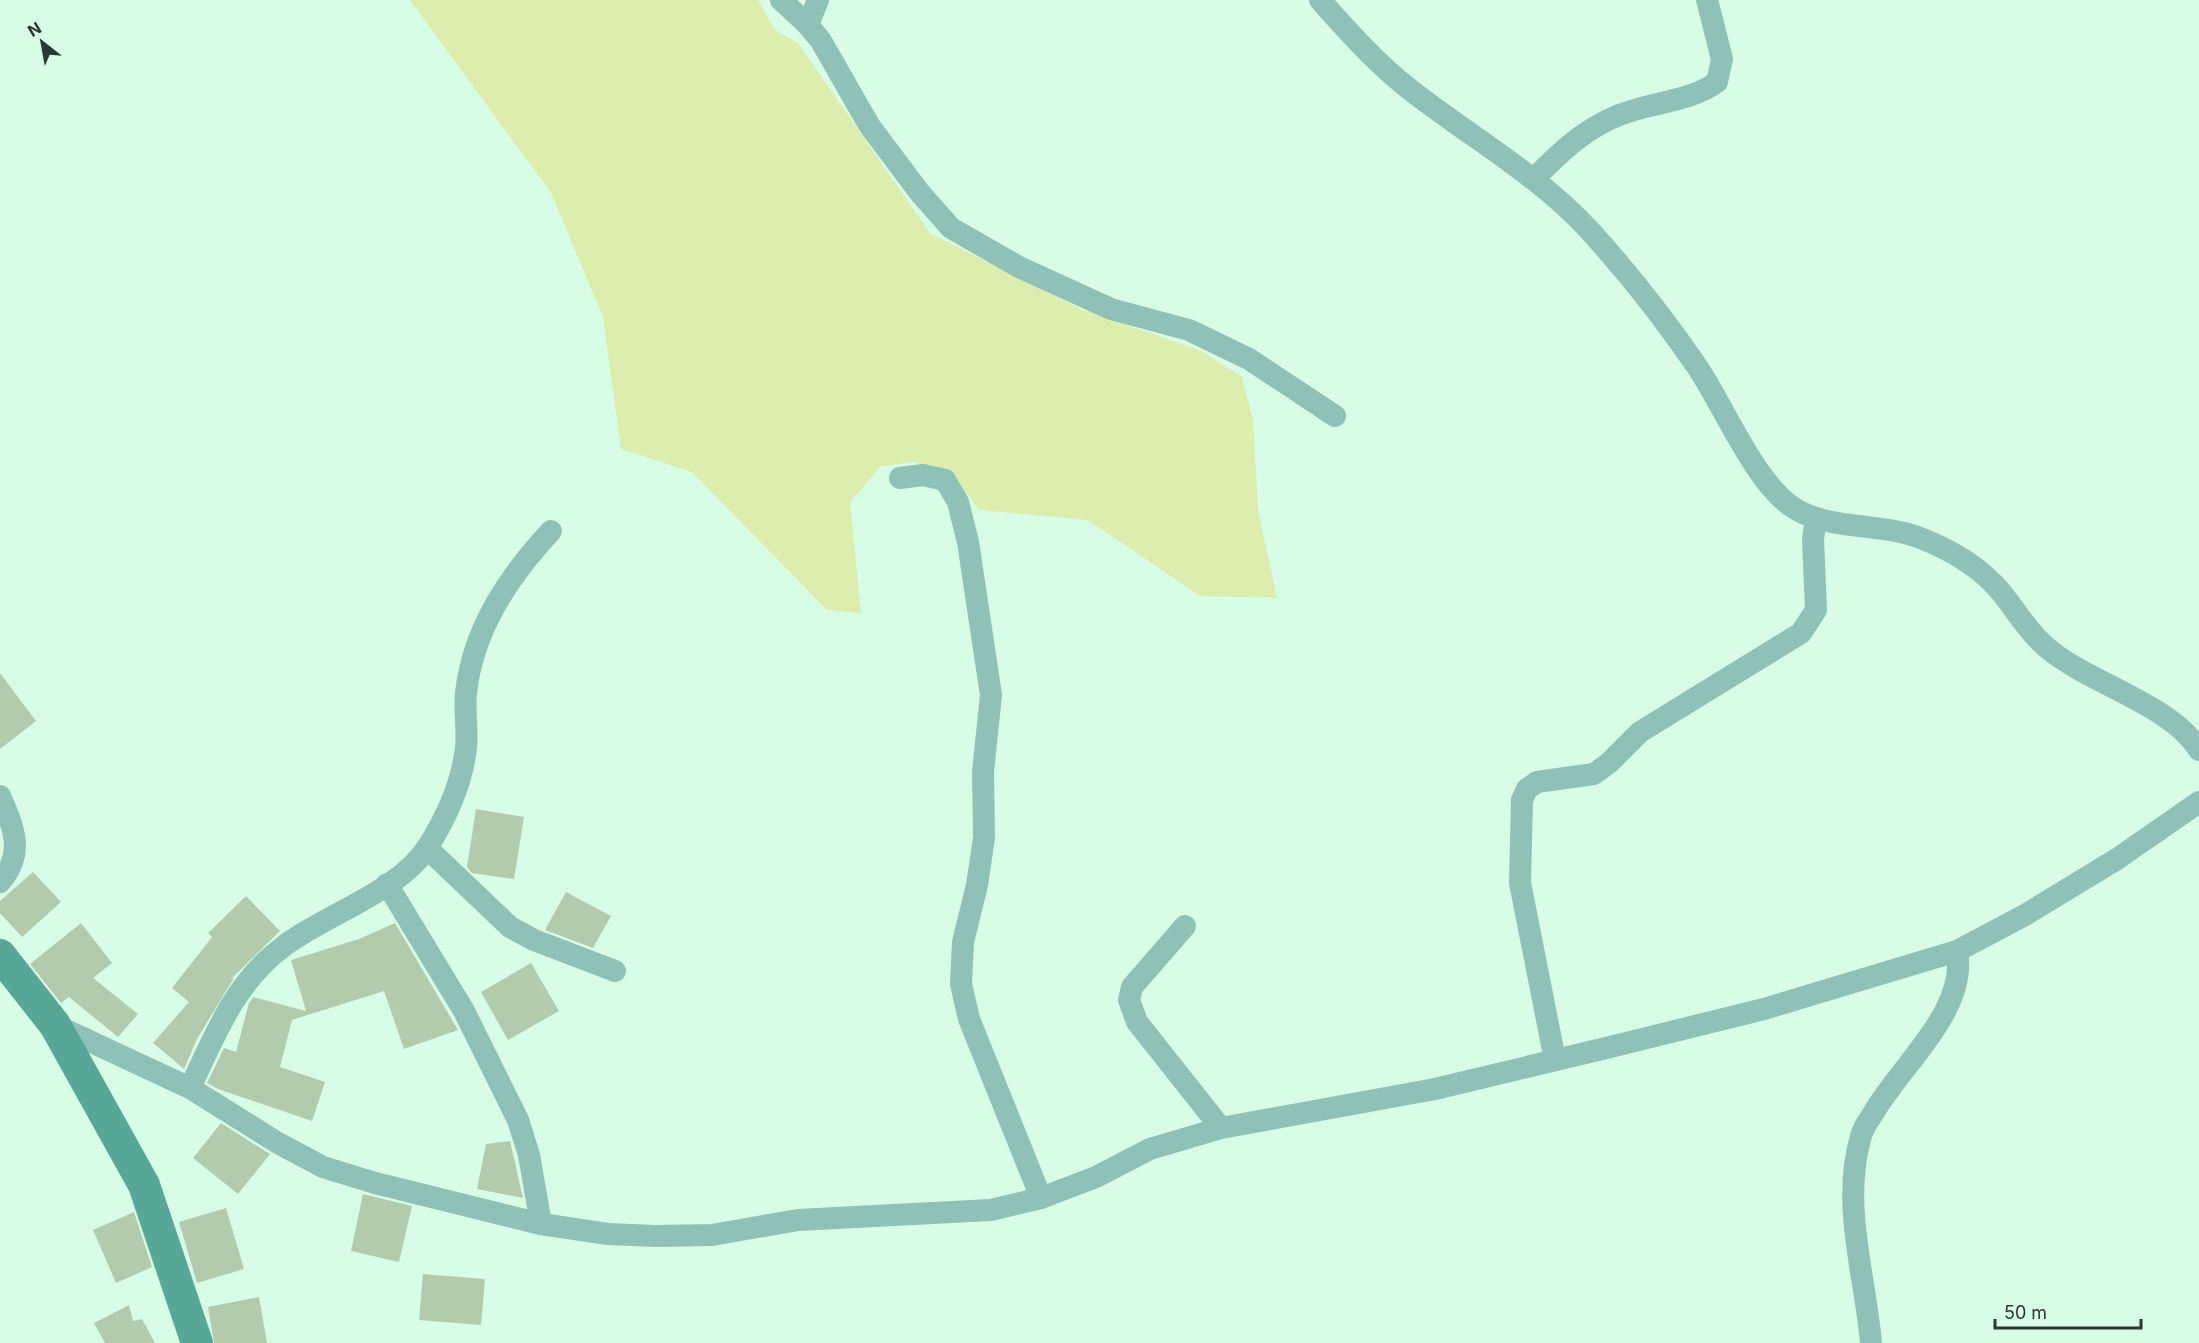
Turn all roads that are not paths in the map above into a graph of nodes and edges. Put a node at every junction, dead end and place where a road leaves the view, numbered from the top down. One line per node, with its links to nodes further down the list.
1 (781, 0): 5 (street)
2 (818, 0): 5 (street)
3 (1320, 0): 6 (street)
4 (1707, 0): 6 (street)
5 (808, 25): 7 (street)
6 (1534, 179): 9 (street)
7 (1335, 416)
8 (900, 478): 25 (street)
9 (1816, 519): 11 (street); 22 (street)
10 (551, 531): 14 (street)
11 (2197, 737)
12 (0, 796): 15 (street)
13 (2199, 802): 18 (street)
14 (427, 848): 16 (street); 20 (street)
15 (0, 882)
16 (387, 884): 23 (street); 26 (street)
17 (1185, 926): 24 (street)
18 (1957, 951): 22 (street); 28 (street)
19 (0, 956): 21 (street)
20 (615, 971)
21 (55, 1025): 23 (street); 27 (street)
22 (1555, 1060): 24 (street)
23 (190, 1088): 26 (street)
24 (1221, 1128): 25 (street)
25 (1041, 1198): 26 (street)
26 (541, 1224)
27 (197, 1343)
28 (1871, 1343)

